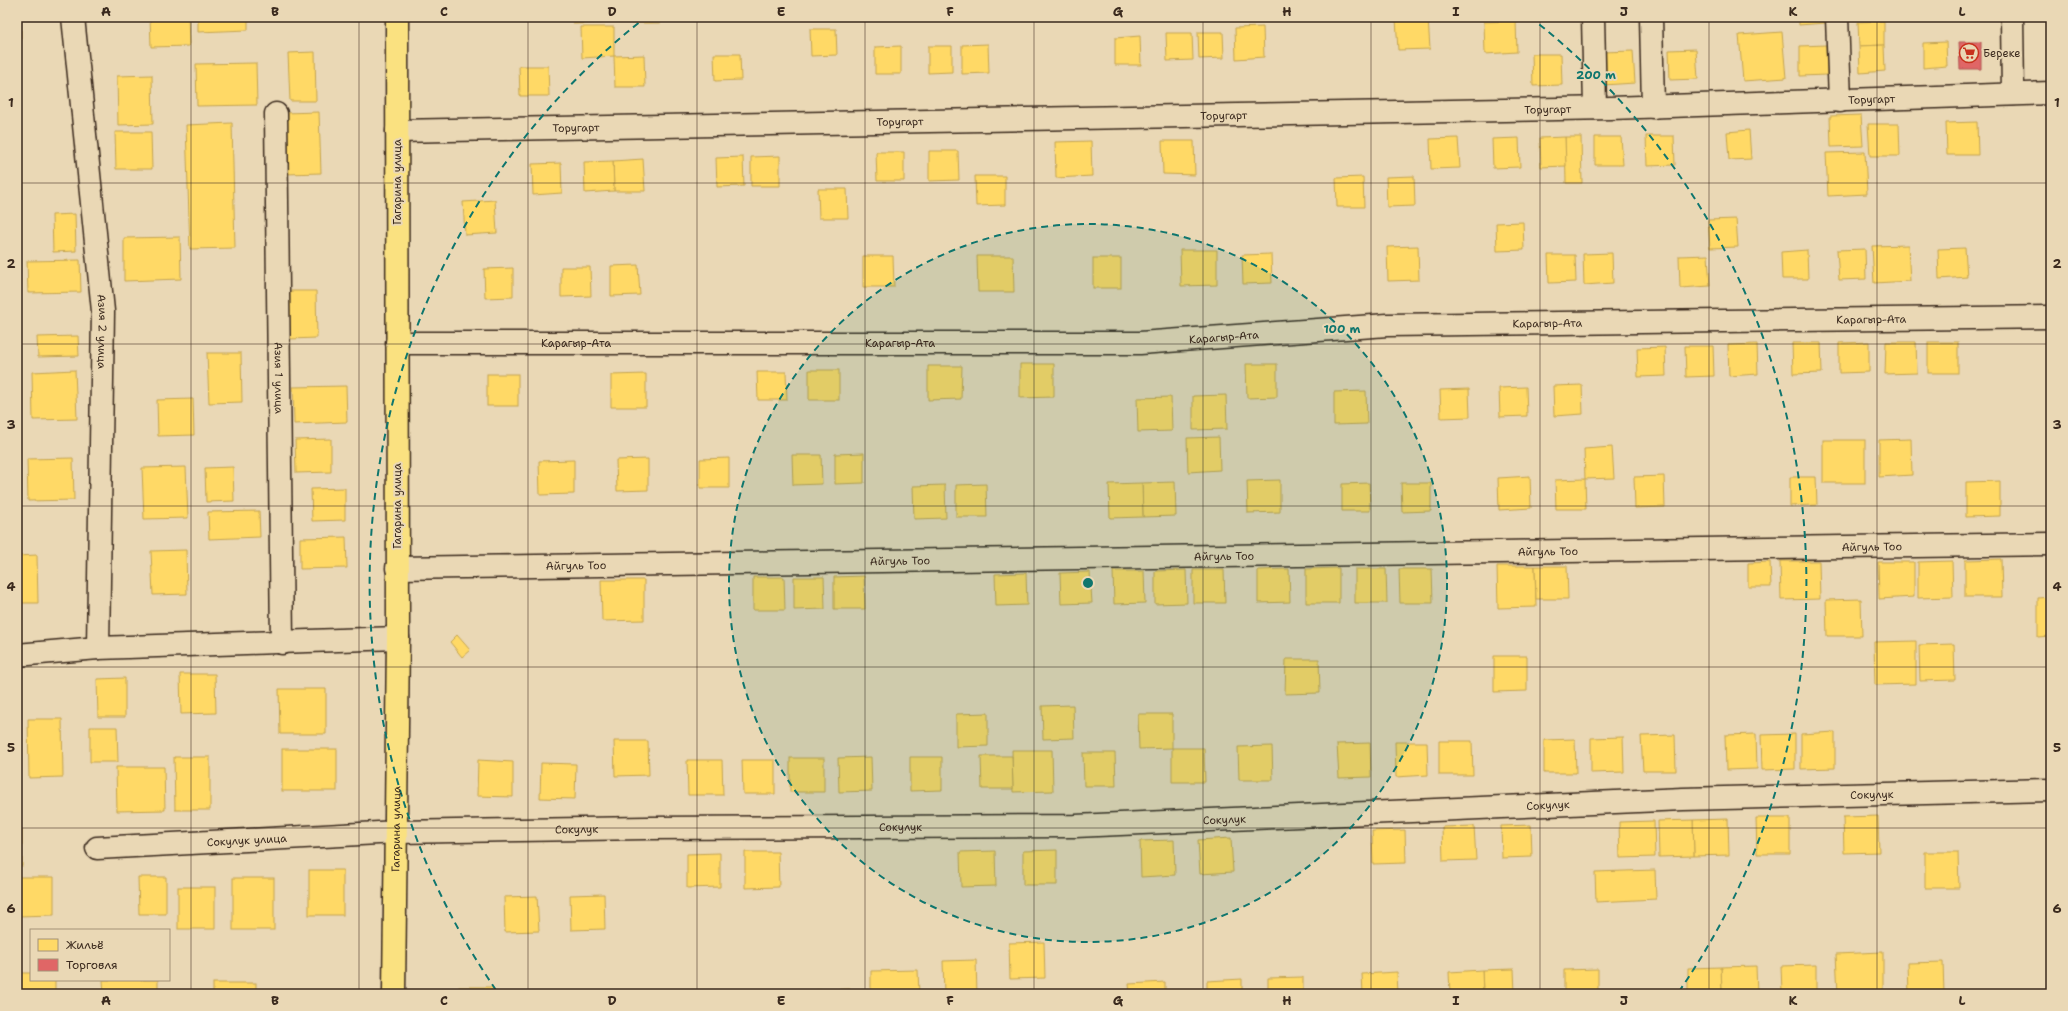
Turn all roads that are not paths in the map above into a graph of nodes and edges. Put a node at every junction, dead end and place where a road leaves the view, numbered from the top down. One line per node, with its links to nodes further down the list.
1 (73, 17): 20 (street, Азия 2 улица)
2 (398, 17): 13 (main road, Гагарина улица)
3 (1594, 17): 11 (street)
4 (1651, 17): 10 (street)
5 (1837, 17): 9 (street)
6 (2012, 17): 8 (street)
7 (2051, 93): 8 (street, Торугарт)
8 (2013, 94): 9 (street, Торугарт)
9 (1840, 101): 10 (street, Торугарт)
10 (1653, 107): 11 (street, Торугарт)
11 (1595, 108): 13 (street, Торугарт)
12 (276, 114): 19 (street, Азия 1 улица)
13 (397, 131): 15 (main road, Гагарина улица)
14 (2051, 317): 15 (street, Карагыр-Ата)
15 (397, 343): 17 (main road, Гагарина улица)
16 (2051, 544): 17 (street, Айгуль Тоо)
17 (397, 568): 18 (main road, Гагарина улица)
18 (398, 638): 19 (street); 23 (main road, Гагарина улица)
19 (282, 643): 20 (street)
20 (98, 648): 21 (street)
21 (17, 655)
22 (2051, 790): 23 (street, Сокулук)
23 (397, 832): 24 (street, Сокулук улица); 25 (main road, Гагарина улица)
24 (97, 848)
25 (394, 994)

